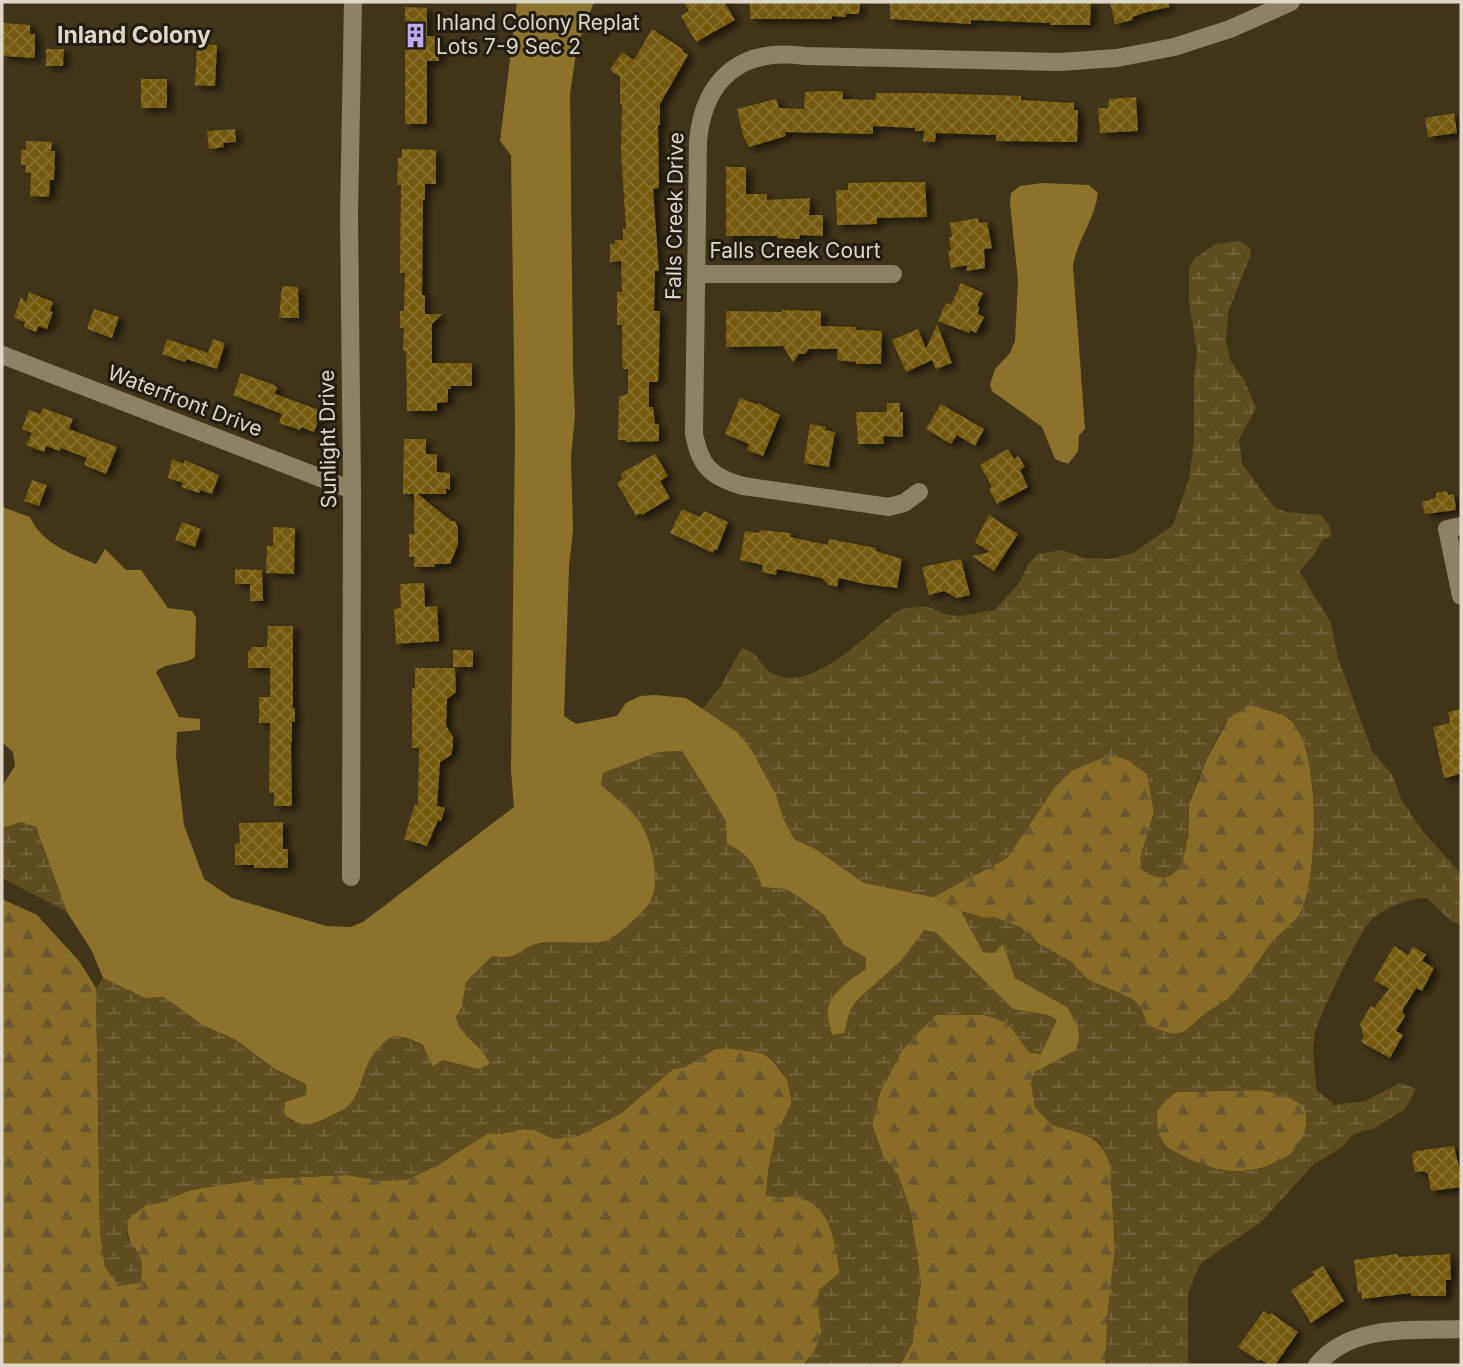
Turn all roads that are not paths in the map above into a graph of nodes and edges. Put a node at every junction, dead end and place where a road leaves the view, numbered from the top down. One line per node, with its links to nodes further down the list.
1 (353, 2): 6 (street, Sunlight Drive)
2 (1291, 2): 3 (street, Falls Creek Drive)
3 (697, 274): 4 (street, Falls Creek Court); 7 (street, Falls Creek Drive)
4 (893, 274)
5 (2, 355): 6 (street, Waterfront Drive)
6 (352, 490): 10 (street, Sunlight Drive)
7 (919, 492)
8 (1461, 526): 9 (street)
9 (1461, 596)
10 (351, 877)
11 (1461, 1329): 12 (street)
12 (1317, 1365)

